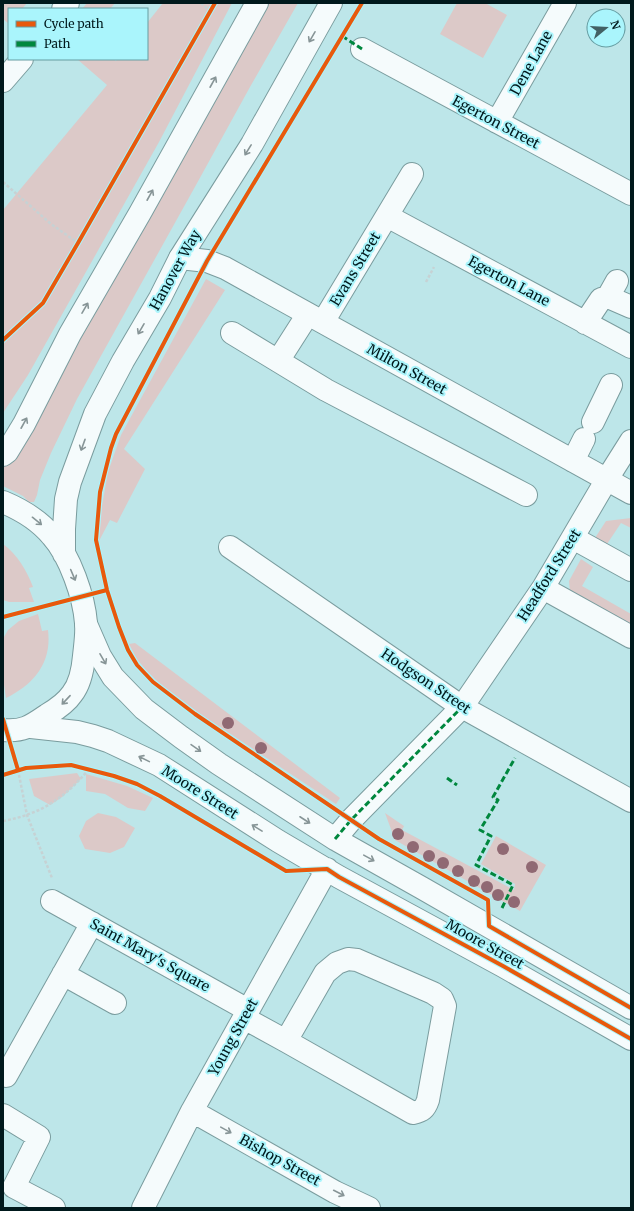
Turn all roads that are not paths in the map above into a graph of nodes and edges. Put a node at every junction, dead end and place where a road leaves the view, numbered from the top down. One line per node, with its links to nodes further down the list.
1 (257, 3): 20 (main road, one-way to 1)
2 (331, 3): 11 (main road, Hanover Way, one-way to 11)
3 (565, 3): 7 (main road, Dene Lane)
4 (362, 49): 7 (main road, Egerton Street)
5 (21, 60): 6 (main road)
6 (3, 81)
7 (497, 122): 9 (main road, Egerton Street)
8 (412, 174): 10 (main road, Evans Street)
9 (631, 194)
10 (387, 216): 13 (main road, Evans Street); 14 (main road, Egerton Lane)
11 (180, 258): 13 (main road, Milton Street); 28 (main road, Hanover Way, one-way to 28)
12 (631, 307): 14 (main road)
13 (315, 318): 17 (main road, Evans Street); 21 (main road, Milton Street)
14 (585, 322): 16 (main road, Egerton Lane)
15 (232, 334): 17 (main road)
16 (631, 347)
17 (278, 361): 24 (main road)
18 (611, 385): 21 (main road)
19 (631, 441): 22 (main road, Headford Street)
20 (3, 455)
21 (573, 461): 22 (main road, Milton Street)
22 (607, 479): 23 (main road, Milton Street); 26 (main road, Headford Street)
23 (631, 493)
24 (526, 495)
25 (3, 502): 28 (main road, Moore Street, one-way to 28)
26 (573, 538): 29 (main road); 30 (main road, Headford Street)
27 (230, 547): 33 (main road, Hodgson Street)
28 (64, 554): 31 (main road, Moore Street, one-way to 31)
29 (631, 570)
30 (543, 588): 32 (main road); 33 (main road, Headford Street)
31 (86, 624): 34 (main road, Moore Street, one-way to 34); 36 (main road, Moore Street, one-way to 36)
32 (631, 637)
33 (462, 707): 35 (main road, Hodgson Street); 36 (main road, Headford Street)
34 (13, 732): 37 (main road, Moore Street, one-way to 34)
35 (631, 801)
36 (335, 839): 42 (main road, Moore Street, one-way to 42)
37 (327, 869): 43 (main road, Young Street); 44 (main road, Moore Street)
38 (52, 901): 39 (main road, Saint Mary's Square)
39 (92, 923): 40 (main road); 43 (main road, Saint Mary's Square)
40 (63, 974): 41 (main road); 46 (main road)
41 (115, 1003)
42 (631, 1008)
43 (246, 1014): 45 (main road, Saint Mary's Square); 47 (main road, Young Street)
44 (631, 1039)
45 (286, 1041): 45 (main road, Saint Mary's Square)
46 (6, 1076)
47 (192, 1111): 50 (main road, Young Street); 51 (main road, Bishop Street, one-way to 51)
48 (3, 1115): 49 (main road)
49 (54, 1208)
50 (143, 1208)
51 (369, 1208)

